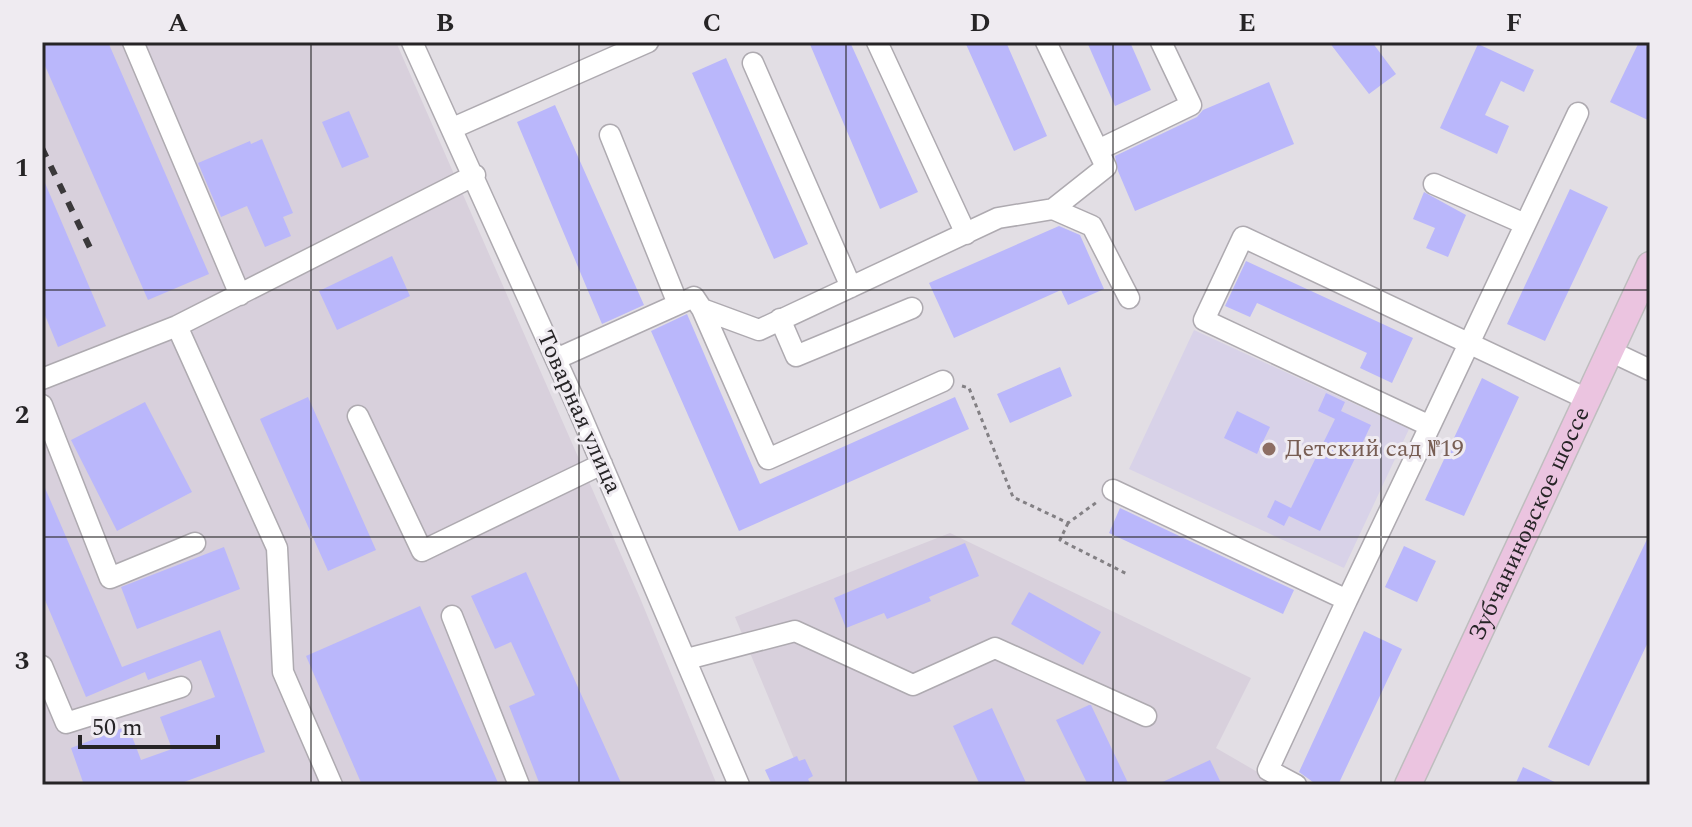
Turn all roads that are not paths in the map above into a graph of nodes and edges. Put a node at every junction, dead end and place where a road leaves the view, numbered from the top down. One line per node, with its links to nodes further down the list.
1 (133, 42): 19 (street)
2 (412, 42): 9 (street, Товарная улица)
3 (648, 42): 9 (street)
4 (877, 42): 16 (street)
5 (1046, 42): 11 (street)
6 (1161, 42): 11 (street)
7 (753, 63): 18 (street)
8 (1578, 113): 15 (street)
9 (453, 128): 12 (street, Товарная улица)
10 (610, 135): 21 (street)
11 (1098, 150): 14 (street)
12 (475, 175): 19 (street); 28 (street, Товарная улица)
13 (1434, 184): 15 (street)
14 (1053, 209): 16 (street); 20 (street)
15 (1525, 224): 26 (street)
16 (966, 234): 18 (street)
17 (1650, 265): 27 (main road, Зубчаниновское шоссе)
18 (851, 287): 24 (street)
19 (240, 295): 25 (street)
20 (1129, 298)
21 (678, 304): 23 (street); 28 (street)
22 (912, 308): 24 (street)
23 (702, 309): 24 (street); 31 (street)
24 (780, 319)
25 (177, 326): 30 (street); 45 (street)
26 (1469, 344): 32 (street); 35 (street); 35 (street)
27 (1610, 351): 29 (street); 32 (main road, Зубчаниновское шоссе)
28 (556, 359): 36 (street, Товарная улица)
29 (1650, 370)
30 (42, 379)
31 (943, 381)
32 (1587, 399): 49 (main road, Зубчаниновское шоссе)
33 (42, 405): 38 (street)
34 (358, 416): 36 (street)
35 (1430, 426): 39 (street)
36 (602, 464): 41 (street, Товарная улица)
37 (1113, 490): 39 (street)
38 (195, 543)
39 (1347, 600): 48 (street)
40 (452, 616): 46 (street)
41 (687, 659): 44 (street); 47 (street, Товарная улица)
42 (42, 666): 43 (street)
43 (181, 687)
44 (1146, 716)
45 (332, 785)
46 (519, 785)
47 (739, 785)
48 (1296, 785)
49 (1408, 785)

